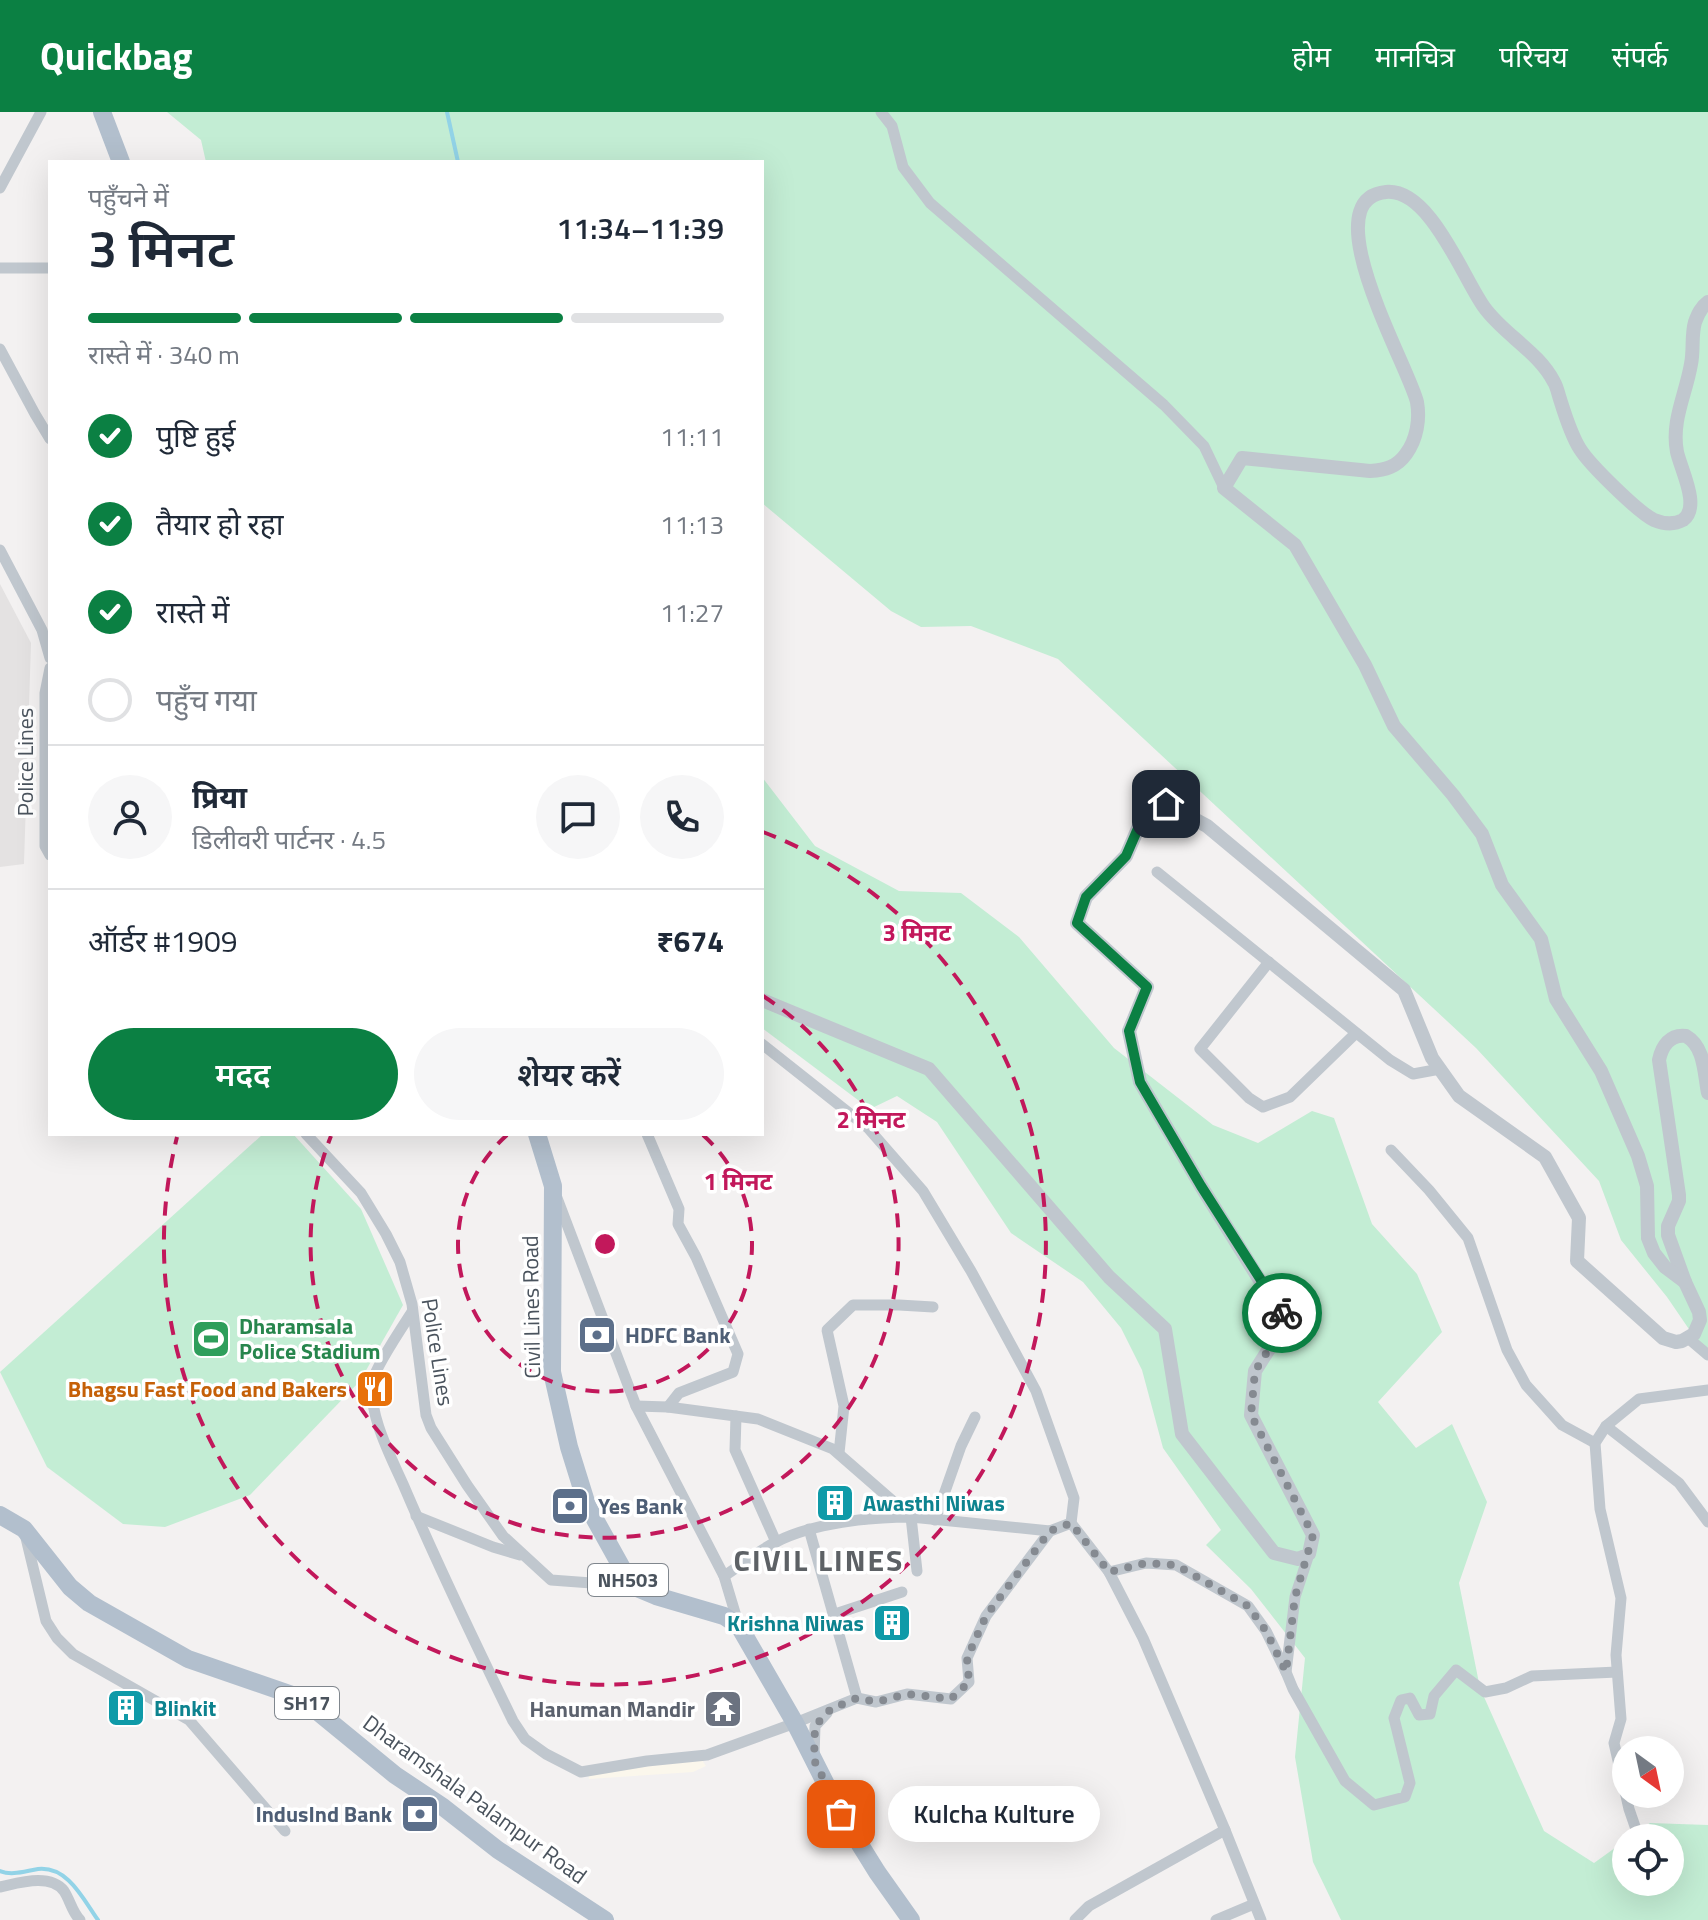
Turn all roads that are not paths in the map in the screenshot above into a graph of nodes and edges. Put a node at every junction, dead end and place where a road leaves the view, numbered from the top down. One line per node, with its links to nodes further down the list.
1 (41, 112): 5 (street)
2 (102, 112): 4 (main road)
3 (881, 112): 11 (street)
4 (120, 160)
5 (0, 188)
6 (0, 268): 7 (street)
7 (48, 268)
8 (1708, 302): 11 (street)
9 (0, 349): 10 (street)
10 (48, 436)
11 (1224, 488): 28 (street)
12 (0, 550): 13 (street)
13 (48, 651)
14 (48, 678): 15 (street, Police Lines)
15 (48, 851)
16 (1157, 872): 17 (street)
17 (1269, 962): 19 (street); 19 (street)
18 (764, 1001): 51 (street)
19 (1356, 1033): 21 (street)
20 (764, 1046): 46 (street)
21 (1440, 1069): 31 (street); 51 (street)
22 (1708, 1093): 28 (street)
23 (308, 1136): 30 (street, Police Lines)
24 (538, 1136): 27 (main road, Civil Lines Road / NH503)
25 (648, 1136): 35 (street)
26 (1391, 1150): 39 (street)
27 (553, 1186): 34 (street); 56 (main road, Civil Lines Road / NH503)
28 (1685, 1282): 31 (street)
29 (933, 1307): 40 (street)
30 (412, 1312): 42 (street); 52 (street, Police Lines)
31 (1688, 1338): 32 (street)
32 (1708, 1355)
33 (1708, 1390): 38 (street)
34 (636, 1406): 35 (street); 55 (street)
35 (668, 1407): 36 (street)
36 (736, 1416): 40 (street); 50 (street)
37 (975, 1417): 44 (street)
38 (1606, 1426): 39 (street); 45 (street)
39 (1595, 1443): 61 (street)
40 (839, 1453): 43 (street)
41 (0, 1515): 47 (main road, Dharamshala Palampur Road / SH17)
42 (416, 1516): 52 (street); 64 (street)
43 (911, 1517): 44 (street); 48 (street); 53 (street)
44 (935, 1520): 49 (street)
45 (1708, 1522)
46 (1071, 1523): 49 (street); 54 (street)
47 (24, 1529): 68 (street); 71 (main road, Dharamshala Palampur Road / SH17)
48 (809, 1529): 50 (street); 58 (street)
49 (1050, 1531): 62 (street)
50 (776, 1542): 55 (street)
51 (1309, 1554): 60 (street)
52 (527, 1557): 56 (street, Police Lines)
53 (917, 1571)
54 (1109, 1572): 60 (street); 67 (street)
55 (724, 1576): 59 (street)
56 (632, 1586): 59 (main road, NH503)
57 (902, 1592): 58 (street)
58 (835, 1614): 62 (street)
59 (739, 1626): 64 (main road)
60 (1286, 1672): 61 (street)
61 (1617, 1672): 66 (street)
62 (857, 1698): 63 (street)
63 (831, 1709): 64 (street); 65 (street)
64 (795, 1723): 65 (main road)
65 (814, 1760): 73 (main road)
66 (1634, 1824)
67 (1225, 1830): 70 (street); 74 (street)
68 (285, 1831)
69 (0, 1887): 72 (street)
70 (1254, 1904): 75 (street); 76 (street)
71 (601, 1919)
72 (80, 1920)
73 (911, 1920)
74 (1075, 1920)
75 (1216, 1920)
76 (1261, 1920)

